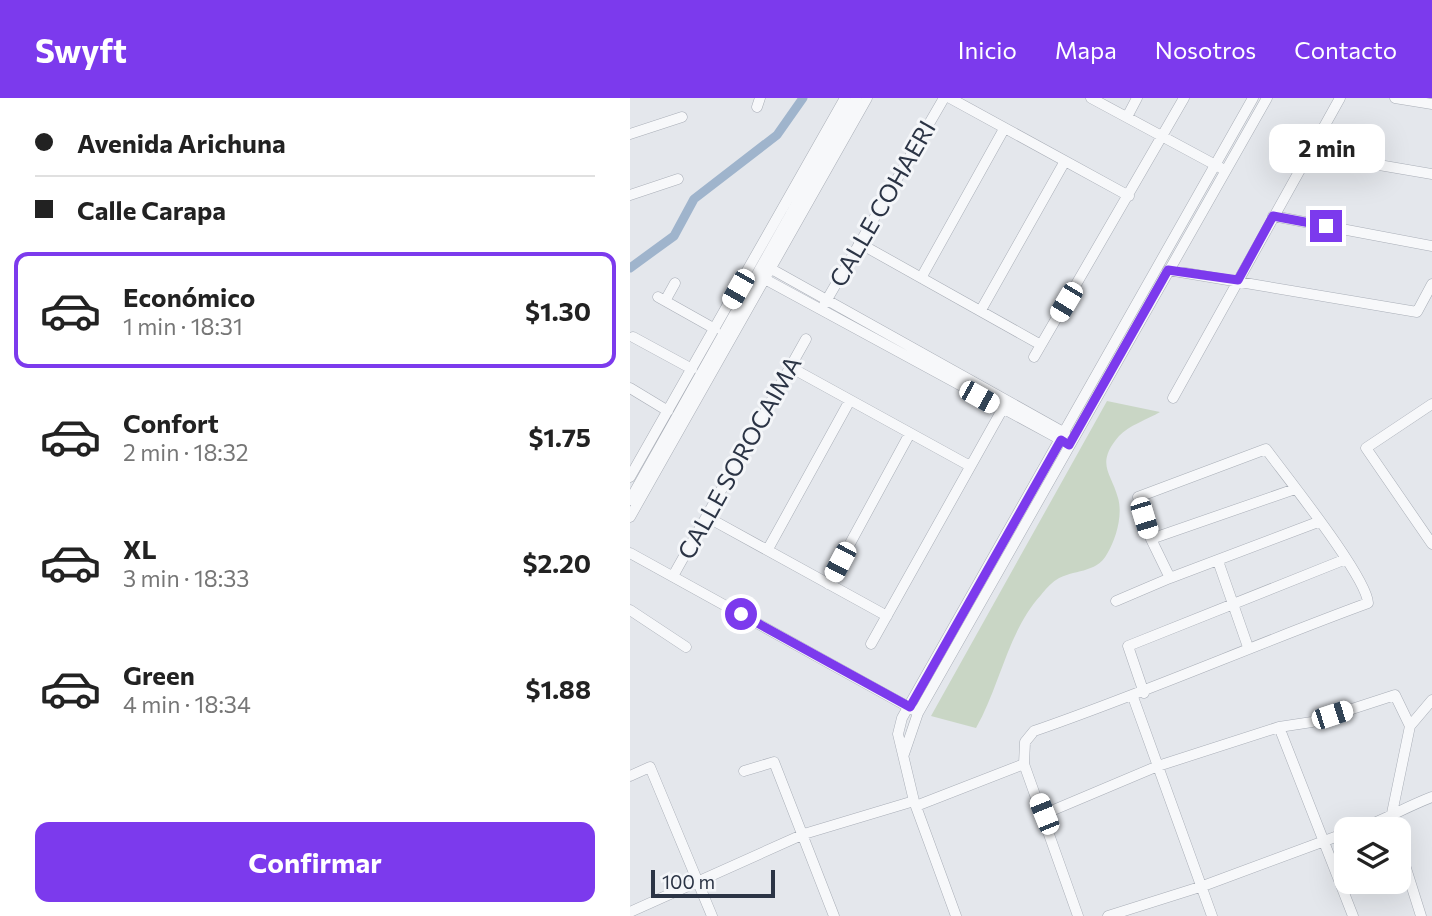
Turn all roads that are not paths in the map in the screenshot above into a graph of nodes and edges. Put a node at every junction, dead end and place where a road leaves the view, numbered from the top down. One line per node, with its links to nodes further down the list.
1 (845, 98): 29 (street)
2 (856, 98): 29 (street)
3 (867, 98): 29 (street)
4 (944, 98): 27 (street, CALLE COHAERI)
5 (950, 98): 16 (street)
6 (1091, 98): 15 (street)
7 (1138, 98): 15 (street)
8 (1184, 98): 18 (street)
9 (1253, 98): 21 (street)
10 (1267, 98): 21 (street)
11 (1340, 98): 19 (street)
12 (1395, 98): 13 (street)
13 (1432, 104)
14 (682, 117): 17 (street)
15 (1127, 117): 18 (street)
16 (1004, 129): 20 (street); 32 (street)
17 (630, 134)
18 (1163, 136): 21 (street); 25 (street)
19 (1309, 153): 22 (street); 26 (street)
20 (1065, 161): 25 (street); 37 (street)
21 (1220, 167): 30 (street); 52 (street)
22 (1432, 174)
23 (678, 179): 24 (street)
24 (630, 195)
25 (1129, 196): 41 (street)
26 (1273, 216): 28 (street); 33 (street)
27 (859, 243): 32 (street); 36 (street, CALLE COHAERI)
28 (1432, 246)
29 (762, 264): 31 (street); 31 (street); 36 (street)
30 (1168, 270): 33 (street); 52 (street)
31 (757, 274): 36 (street); 38 (street); 56 (street); 57 (street)
32 (921, 278): 37 (street)
33 (1238, 280): 35 (street); 46 (street)
34 (675, 283): 38 (street)
35 (1432, 284)
36 (824, 305): 49 (street); 52 (street)
37 (981, 310): 41 (street)
38 (715, 329): 44 (street)
39 (633, 337): 44 (street)
40 (806, 339): 43 (street, CALLE SOROCAIMA)
41 (1041, 345): 42 (street)
42 (1034, 357)
43 (790, 368): 47 (street); 58 (street, CALLE SOROCAIMA)
44 (692, 369): 50 (street)
45 (630, 388): 50 (street)
46 (1173, 398)
47 (849, 402): 51 (street); 62 (street)
48 (1432, 405): 61 (street)
49 (1002, 410): 52 (street); 53 (street)
50 (668, 411): 54 (street)
51 (909, 435): 53 (street); 68 (street)
52 (1065, 439): 79 (street)
53 (970, 466): 72 (street)
54 (630, 477)
55 (1296, 489): 59 (street); 60 (street); 60 (street)
56 (630, 500)
57 (630, 517)
58 (707, 517): 62 (street); 66 (street, CALLE SOROCAIMA)
59 (1318, 522): 64 (street); 65 (street)
60 (1151, 539): 67 (street)
61 (1432, 542)
62 (768, 549): 68 (street)
63 (630, 553): 66 (street)
64 (1346, 559): 70 (street); 75 (street)
65 (1218, 561): 67 (street); 70 (street)
66 (673, 576): 79 (street)
67 (1170, 578): 69 (street)
68 (828, 584): 72 (street)
69 (1116, 601)
70 (1232, 605): 75 (street); 76 (street)
71 (630, 610): 74 (street)
72 (887, 616): 73 (street)
73 (871, 644)
74 (686, 647)
75 (1248, 647): 76 (street)
76 (1144, 693): 77 (street)
77 (1133, 697): 82 (street); 83 (street)
78 (1432, 700): 80 (street)
79 (914, 710): 87 (street)
80 (1410, 726): 81 (street); 89 (street)
81 (1279, 727): 83 (street); 93 (street)
82 (1024, 764): 87 (street); 88 (street)
83 (1158, 766): 88 (street); 96 (street)
84 (744, 771): 91 (street)
85 (630, 776): 94 (street)
86 (1432, 797): 90 (street)
87 (915, 803): 91 (street); 100 (street)
88 (1044, 814): 101 (street)
89 (1391, 817)
90 (1392, 817)
91 (804, 834): 94 (street); 99 (street)
92 (1334, 838): 93 (street)
93 (1325, 841): 96 (street); 104 (street)
94 (700, 881): 97 (street); 98 (street)
95 (1411, 884): 105 (street)
96 (1203, 886): 102 (street); 103 (street)
97 (630, 912)
98 (712, 916)
99 (834, 916)
100 (956, 916)
101 (1078, 916)
102 (1108, 916)
103 (1212, 916)
104 (1353, 916)
105 (1421, 916)

